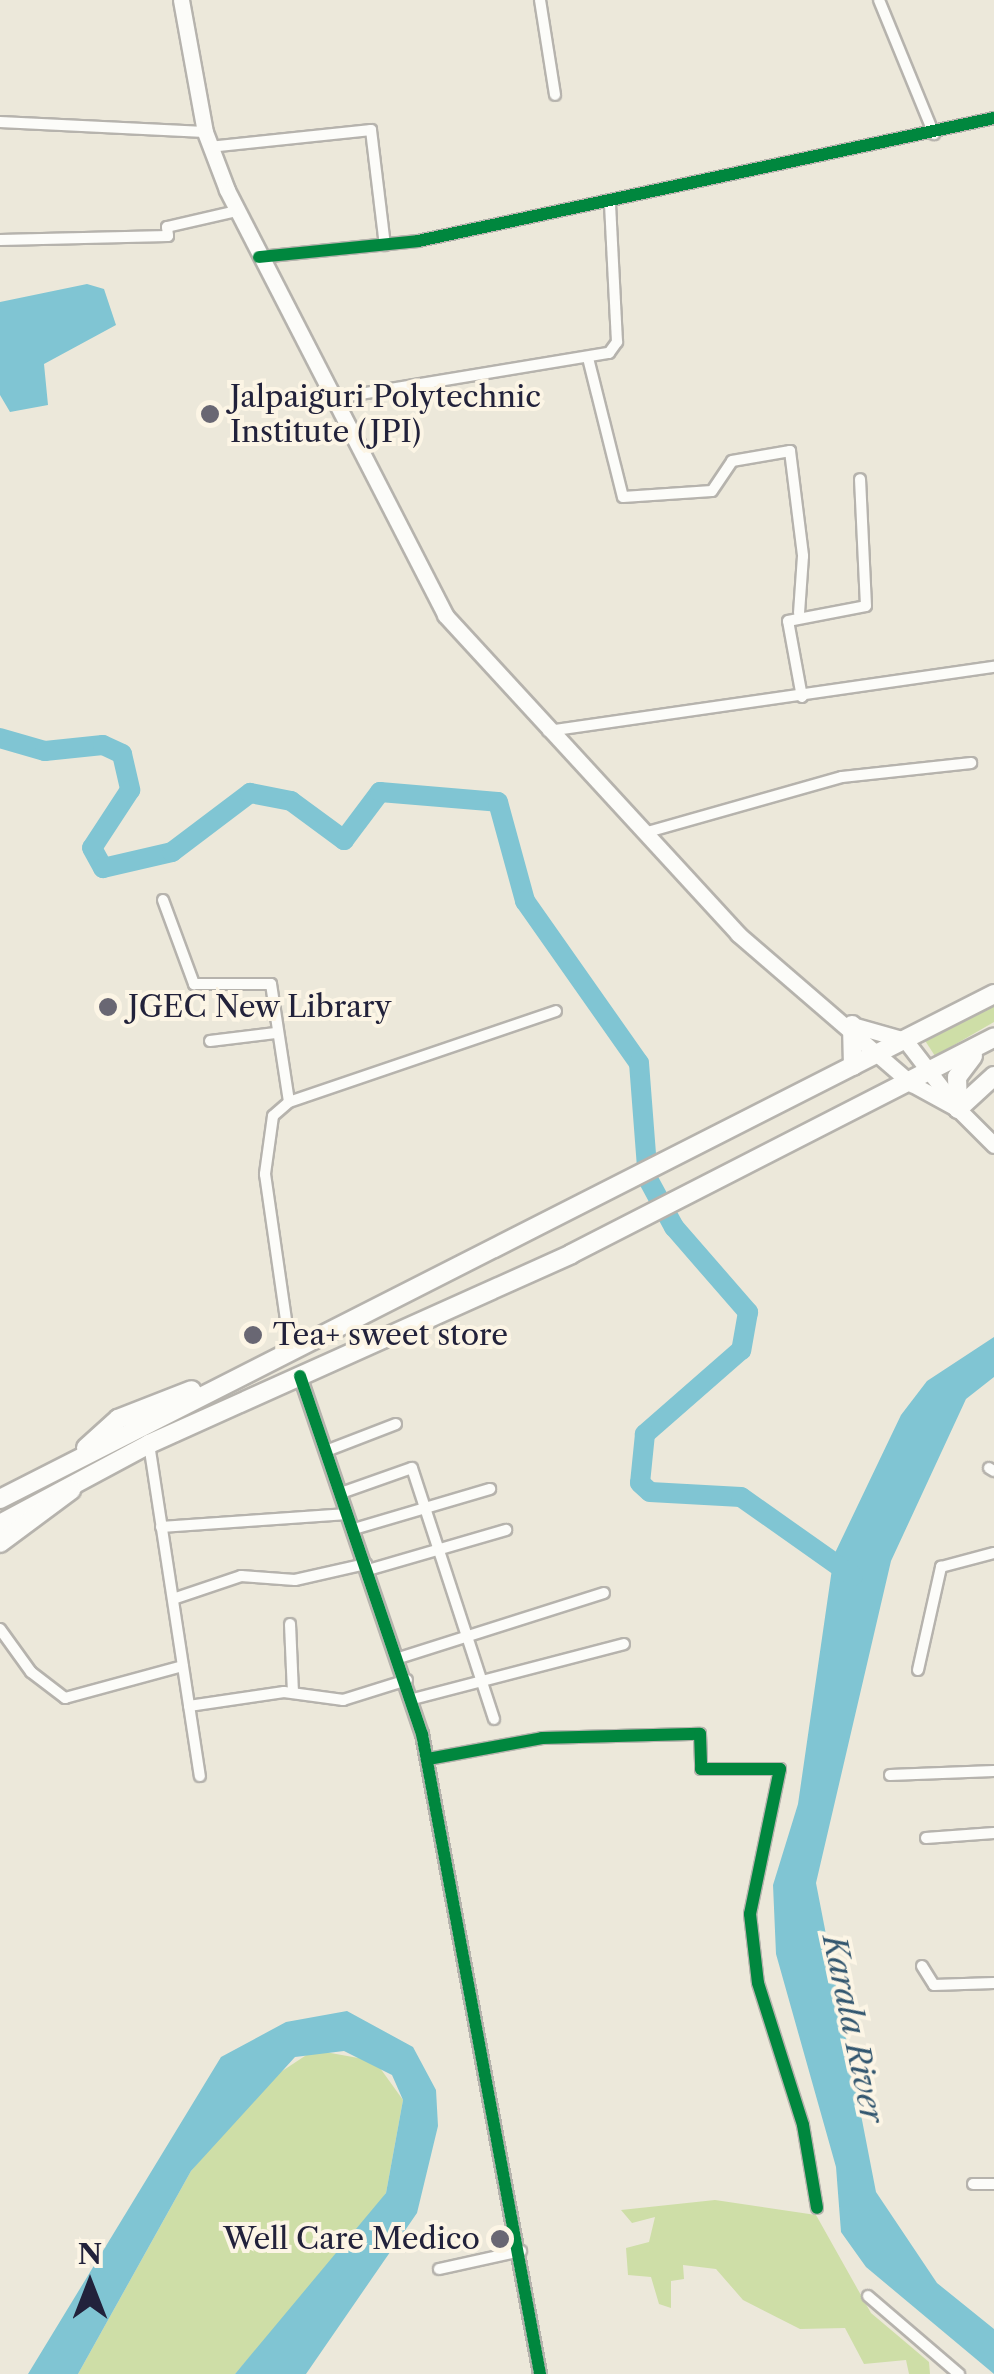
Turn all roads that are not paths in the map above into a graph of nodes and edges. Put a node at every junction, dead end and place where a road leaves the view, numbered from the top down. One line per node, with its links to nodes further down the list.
1 (181, 0): 8 (main road)
2 (540, 0): 4 (street)
3 (878, 0): 7 (street)
4 (555, 95)
5 (994, 118): 7 (street)
6 (0, 122): 8 (street)
7 (934, 134): 9 (street)
8 (207, 140): 10 (main road); 12 (street)
9 (610, 203): 12 (street); 14 (street)
10 (237, 210): 11 (street); 13 (main road)
11 (0, 240)
12 (385, 245): 13 (street)
13 (259, 257): 15 (main road)
14 (588, 358): 15 (street); 17 (street)
15 (329, 400): 20 (main road)
16 (860, 479): 17 (street)
17 (799, 613): 19 (street)
18 (994, 667): 19 (street)
19 (802, 697): 20 (street)
20 (547, 731): 22 (main road)
21 (971, 764): 22 (street)
22 (643, 833): 26 (main road)
23 (163, 900): 27 (street)
24 (994, 994): 28 (highway)
25 (556, 1011): 36 (street)
26 (852, 1025): 28 (main road); 31 (main road); 32 (highway)
27 (276, 1033): 30 (street); 36 (street)
28 (905, 1040): 31 (highway); 33 (main road)
29 (991, 1040): 33 (highway); 37 (highway)
30 (210, 1041)
31 (879, 1054): 32 (highway); 35 (main road)
32 (853, 1066): 39 (highway)
33 (934, 1072): 35 (highway); 37 (main road)
34 (994, 1076): 37 (highway)
35 (912, 1084): 37 (main road); 40 (highway)
36 (289, 1102): 39 (street)
37 (958, 1109): 38 (main road)
38 (994, 1145)
39 (290, 1348): 40 (highway); 47 (highway)
40 (300, 1376): 42 (highway); 43 (street)
41 (396, 1424): 43 (street)
42 (150, 1444): 44 (highway); 51 (street)
43 (326, 1451): 46 (street)
44 (82, 1479): 50 (highway); 54 (highway)
45 (490, 1489): 48 (street)
46 (341, 1492): 48 (street); 49 (street)
47 (0, 1500)
48 (431, 1510): 52 (street); 55 (street)
49 (348, 1514): 51 (street); 52 (street)
50 (0, 1524)
51 (162, 1527): 59 (street)
52 (354, 1529): 57 (street)
53 (506, 1530): 55 (street)
54 (0, 1543)
55 (444, 1550): 57 (street); 62 (street)
56 (994, 1553): 66 (street)
57 (367, 1567): 59 (street); 64 (street)
58 (604, 1593): 62 (street)
59 (172, 1599): 65 (street)
60 (290, 1624): 69 (street)
61 (0, 1629): 65 (street)
62 (472, 1636): 64 (street); 68 (street)
63 (624, 1644): 68 (street)
64 (400, 1658): 67 (street)
65 (183, 1666): 71 (street)
66 (918, 1670)
67 (407, 1680): 69 (street); 70 (street)
68 (484, 1680): 70 (street); 72 (street)
69 (293, 1692): 71 (street)
70 (412, 1699): 73 (street)
71 (189, 1706): 76 (street)
72 (494, 1719)
73 (428, 1759): 83 (street); 84 (street)
74 (994, 1771): 75 (street)
75 (890, 1775)
76 (200, 1776)
77 (994, 1833): 78 (street)
78 (926, 1838)
79 (922, 1966): 80 (street)
80 (994, 1982)
81 (973, 2184): 82 (street)
82 (994, 2184)
83 (816, 2208)
84 (522, 2251): 85 (street); 87 (street)
85 (439, 2269)
86 (868, 2296): 88 (street)
87 (540, 2374)
88 (958, 2374)

